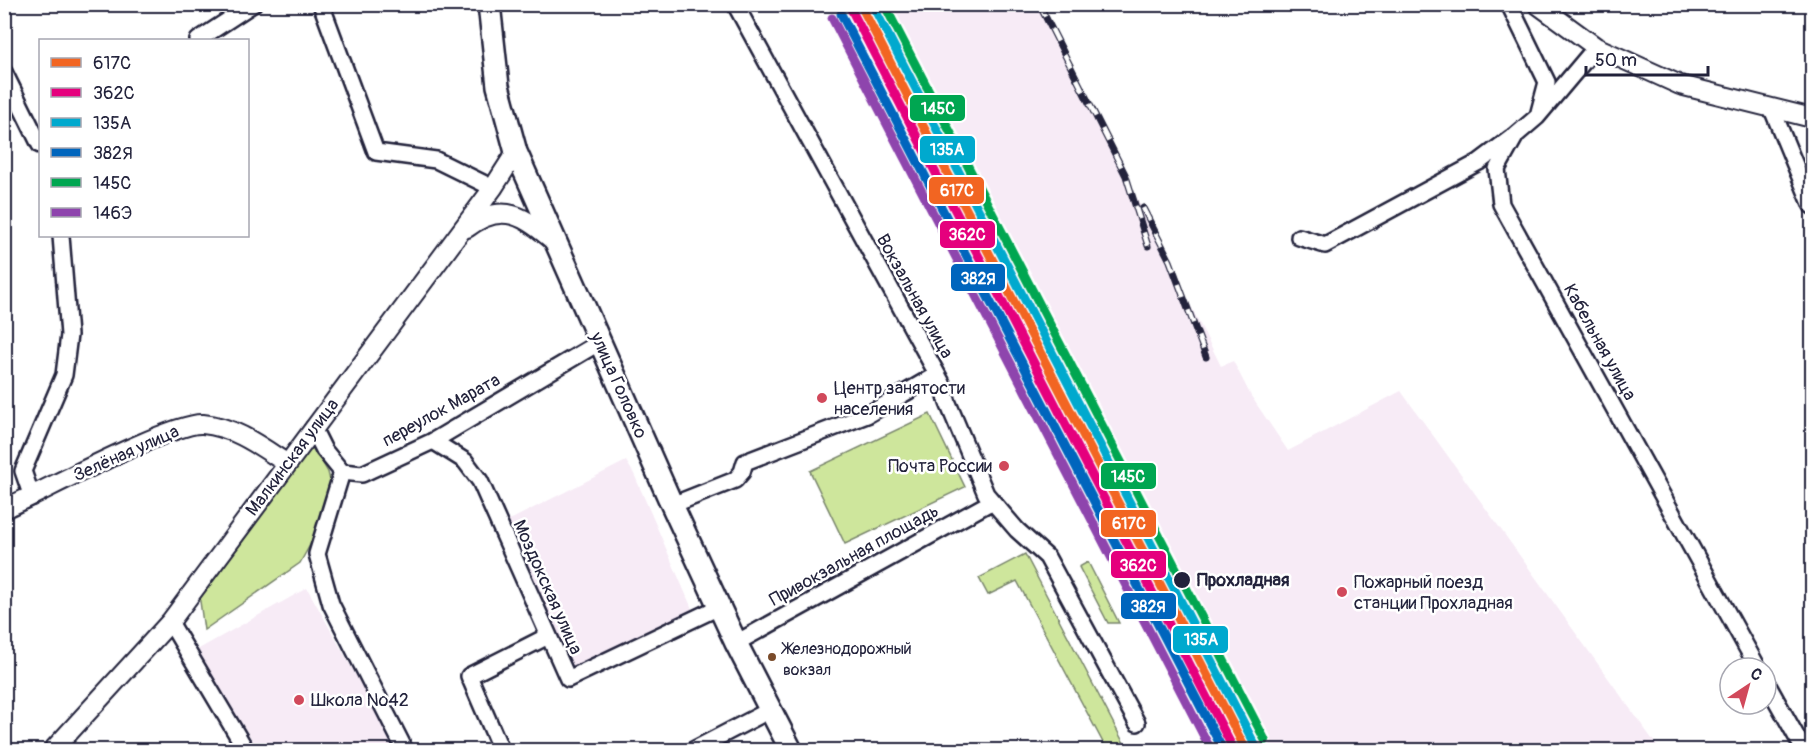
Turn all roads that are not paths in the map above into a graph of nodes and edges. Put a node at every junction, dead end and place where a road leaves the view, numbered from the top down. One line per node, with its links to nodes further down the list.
1 (253, 4): 7 (street)
2 (321, 4): 16 (street)
3 (489, 4): 15 (main road, улица Головко)
4 (735, 4): 23 (street, Вокзальная улица)
5 (1509, 4): 11 (street)
6 (1538, 4): 8 (street)
7 (200, 39)
8 (1596, 47): 10 (street); 11 (street, Кабельная улица)
9 (4, 72): 14 (street)
10 (1772, 109): 12 (street); 17 (street)
11 (1537, 117): 13 (street, Кабельная улица)
12 (1812, 118)
13 (1516, 135): 20 (street); 36 (street, Кабельная улица)
14 (39, 143)
15 (516, 152): 16 (street, Малкинская улица); 21 (main road, улица Головко)
16 (493, 188): 18 (street, Малкинская улица)
17 (1812, 206)
18 (458, 234): 21 (street); 24 (street, Малкинская улица)
19 (61, 237): 28 (street)
20 (1299, 237)
21 (556, 243): 22 (main road, улица Головко)
22 (600, 342): 25 (street, переулок Марата); 30 (main road, улица Головко)
23 (936, 375): 29 (street, Вокзальная улица); 30 (street)
24 (314, 428): 26 (street, Малкинская улица); 27 (street)
25 (433, 441): 27 (street, переулок Марата); 34 (street, Моздокская улица)
26 (286, 463): 28 (street, Зелёная улица); 33 (street, Малкинская улица)
27 (342, 472): 42 (street)
28 (32, 497): 31 (street, Зелёная улица)
29 (991, 502): 35 (street, Привокзальная площадь); 39 (street, Вокзальная улица)
30 (672, 505): 32 (main road, улица Головко)
31 (4, 509)
32 (719, 607): 34 (street, Моздокская улица); 35 (main road, улица Головко)
33 (170, 622): 40 (street, Малкинская улица); 41 (street)
34 (549, 636): 43 (street)
35 (736, 643): 38 (main road, улица Головко)
36 (1751, 656)
37 (1778, 703): 46 (street)
38 (770, 710): 44 (street); 45 (main road, улица Головко)
39 (1137, 723)
40 (53, 750)
41 (246, 750)
42 (405, 750)
43 (501, 750)
44 (693, 750)
45 (791, 750)
46 (1804, 750)

